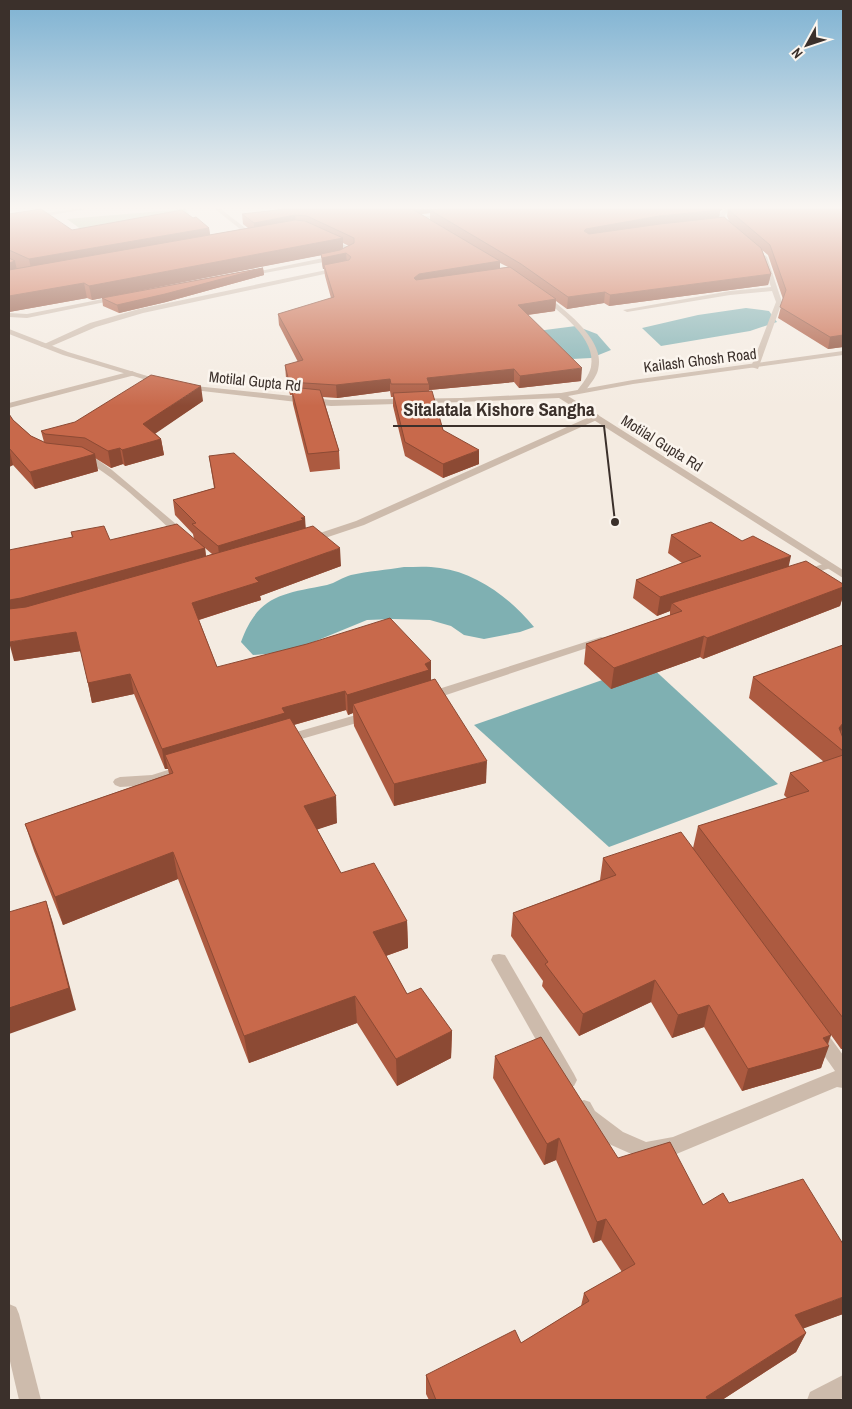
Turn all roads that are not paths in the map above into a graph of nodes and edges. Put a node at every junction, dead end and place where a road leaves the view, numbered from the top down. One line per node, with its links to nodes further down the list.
1 (316, 275): 11 (street)
2 (770, 275): 3 (street)
3 (775, 289): 6 (street); 13 (street)
4 (535, 290): 15 (street)
5 (125, 297): 7 (street)
6 (627, 310)
7 (9, 314)
8 (9, 331): 9 (street, Motilal Gupta Rd)
9 (23, 338): 10 (street); 11 (street, Motilal Gupta Rd)
10 (9, 342)
11 (44, 346): 14 (street, Motilal Gupta Rd)
12 (843, 353): 13 (street, Kailash Ghosh Road)
13 (754, 367): 15 (street, Kailash Ghosh Road)
14 (132, 373): 16 (street, Motilal Gupta Rd); 17 (street)
15 (581, 391): 16 (street, Kailash Ghosh Road)
16 (561, 394): 18 (street, Motilal Gupta Rd)
17 (9, 406)
18 (596, 418): 21 (street); 22 (street, Motilal Gupta Rd)
19 (67, 457): 20 (street)
20 (191, 543)
21 (300, 543)
22 (829, 565): 23 (street, Motilal Gupta Rd); 24 (street)
23 (843, 575)
24 (790, 580)
25 (612, 637): 26 (street)
26 (416, 700)
27 (379, 712): 28 (street)
28 (275, 743)
29 (181, 771): 30 (street)
30 (120, 782)
31 (499, 960): 34 (street)
32 (809, 1021): 33 (street)
33 (843, 1068)
34 (843, 1080)
35 (9, 1314): 37 (street)
36 (843, 1386): 38 (street)
37 (30, 1400)
38 (818, 1400)

